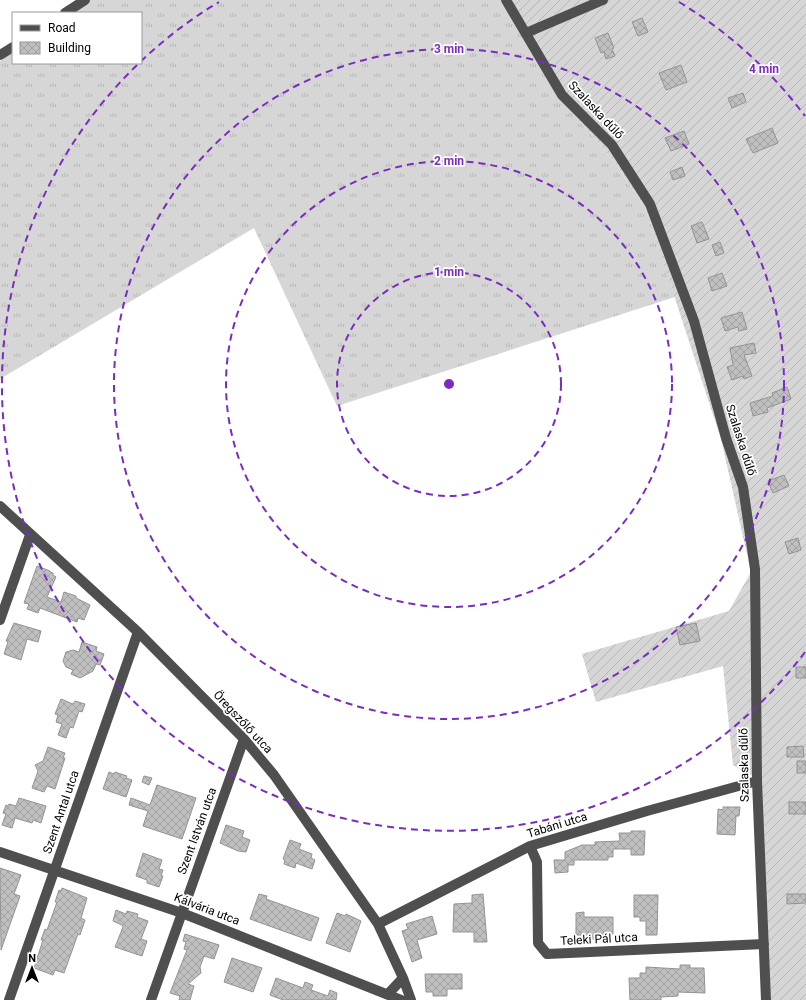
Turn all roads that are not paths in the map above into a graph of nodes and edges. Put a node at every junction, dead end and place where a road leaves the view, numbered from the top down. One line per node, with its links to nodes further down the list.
1 (85, 0): 4 (street)
2 (506, 0): 5 (street, Szalaska dűlő)
3 (603, 0): 5 (street)
4 (67, 12)
5 (526, 33): 13 (street, Szalaska dűlő)
6 (12, 48): 7 (street)
7 (0, 56)
8 (0, 506): 9 (street, Öregszőlő utca)
9 (30, 535): 10 (street); 11 (street, Öregszőlő utca)
10 (0, 620)
11 (138, 632): 12 (street, Öregszőlő utca); 16 (street, Szent Antal utca)
12 (244, 739): 17 (street, Szent István utca); 18 (street, Öregszőlő utca)
13 (757, 781): 14 (street, Tabáni utca); 19 (street, Szalaska dűlő)
14 (530, 846): 18 (street, Tabáni utca); 19 (street, Teleki Pál utca)
15 (0, 852): 16 (street, Kálvária utca)
16 (55, 870): 17 (street, Kálvária utca); 22 (street, Szent Antal utca)
17 (182, 913): 21 (street, Kálvária utca); 23 (street, Szent István utca)
18 (378, 924): 20 (street, Öregszőlő utca)
19 (764, 944): 26 (street, Szalaska dűlő)
20 (403, 978): 21 (street); 25 (street, Öregszőlő utca)
21 (388, 994): 24 (street, Kálvária utca)
22 (9, 1000)
23 (151, 1000)
24 (401, 1000)
25 (411, 1000)
26 (766, 1000)

